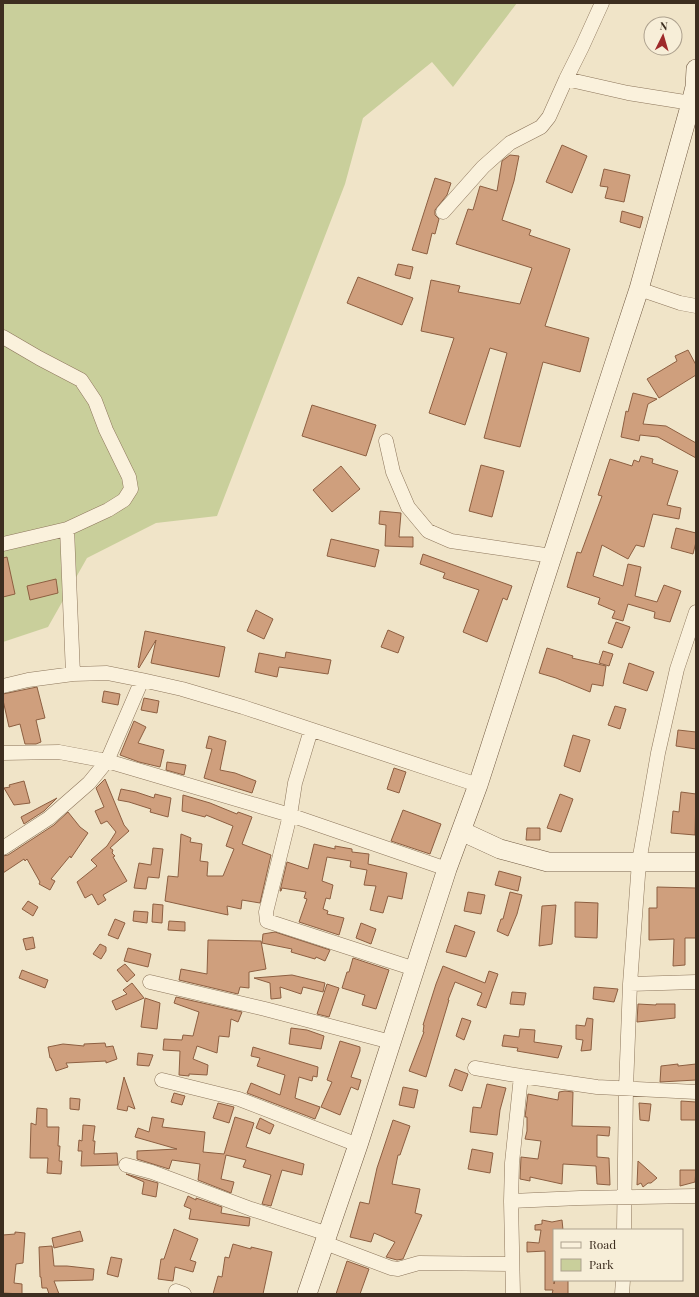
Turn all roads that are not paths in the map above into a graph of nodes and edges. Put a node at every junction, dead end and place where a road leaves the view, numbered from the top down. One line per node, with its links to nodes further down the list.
1 (602, 3): 2 (street)
2 (566, 79): 3 (street); 4 (street)
3 (695, 86): 5 (main road)
4 (443, 212)
5 (639, 289): 6 (street); 11 (main road)
6 (696, 306)
7 (3, 337): 9 (street)
8 (386, 441): 11 (street)
9 (67, 529): 10 (street); 13 (street)
10 (3, 544)
11 (552, 556): 19 (main road)
12 (696, 612): 23 (street)
13 (73, 674): 14 (street); 15 (street)
14 (142, 680): 16 (street); 18 (street)
15 (3, 686)
16 (311, 730): 19 (street); 20 (street)
17 (3, 753): 18 (street)
18 (107, 761): 20 (street); 22 (street)
19 (478, 785): 21 (main road)
20 (290, 815): 25 (street); 26 (street)
21 (461, 832): 23 (main road); 25 (main road)
22 (3, 848)
23 (639, 862): 24 (main road); 29 (street)
24 (696, 862)
25 (447, 869): 26 (main road)
26 (415, 969): 30 (main road)
27 (150, 982): 30 (street)
28 (696, 982): 29 (street)
29 (630, 984): 34 (street)
30 (392, 1042): 36 (main road)
31 (475, 1068): 32 (street)
32 (521, 1076): 34 (street); 40 (street)
33 (162, 1080): 36 (street)
34 (626, 1088): 35 (street); 39 (street)
35 (696, 1092)
36 (358, 1145): 42 (main road)
37 (126, 1165): 42 (street)
38 (696, 1196): 39 (street)
39 (625, 1197): 40 (street); 41 (street)
40 (510, 1201): 43 (street)
41 (624, 1229)
42 (327, 1239): 43 (street); 45 (main road)
43 (512, 1264): 46 (street)
44 (623, 1281): 47 (street)
45 (307, 1294)
46 (513, 1294)
47 (622, 1294)

